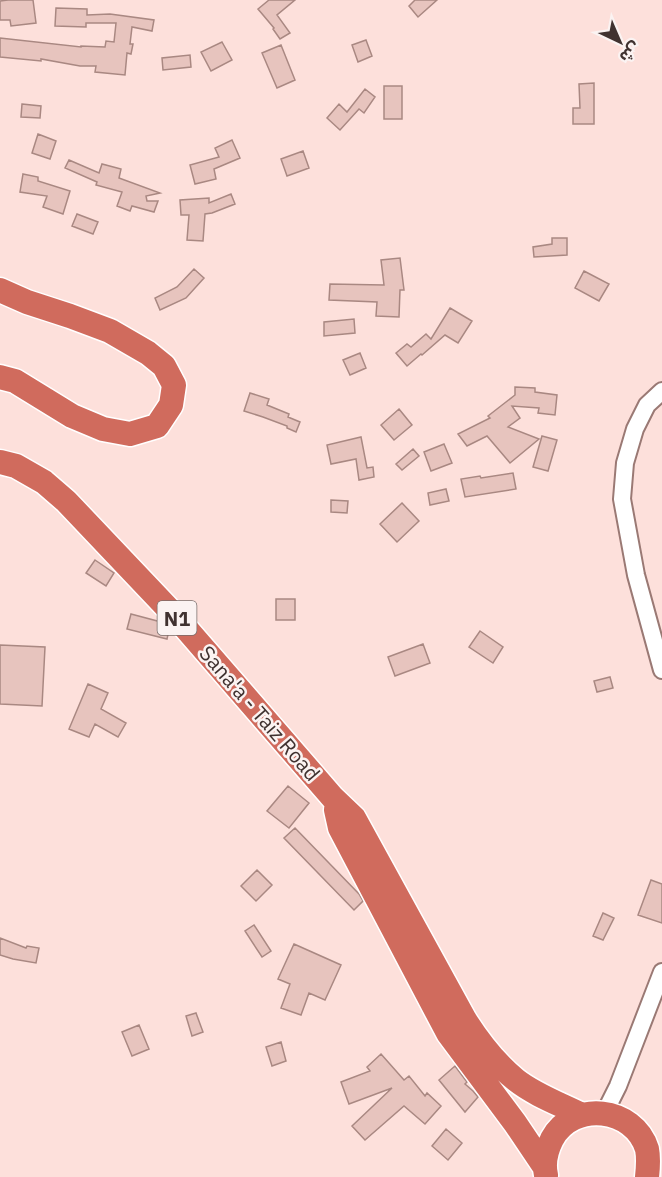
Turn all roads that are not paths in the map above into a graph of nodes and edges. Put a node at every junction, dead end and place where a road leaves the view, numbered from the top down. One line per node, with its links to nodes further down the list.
1 (0, 290): 2 (highway)
2 (0, 377)
3 (662, 391): 5 (street)
4 (0, 462): 6 (highway, Sana'a - Taiz Road / N1)
5 (662, 670)
6 (333, 798): 8 (highway, Sana'a - Taiz Road / N1); 9 (highway, Sana'a - Taiz Road / N1)
7 (662, 972): 8 (street)
8 (593, 1114): 9 (highway); 10 (highway, Sana'a - Taiz Road)
9 (545, 1171)
10 (652, 1173)

